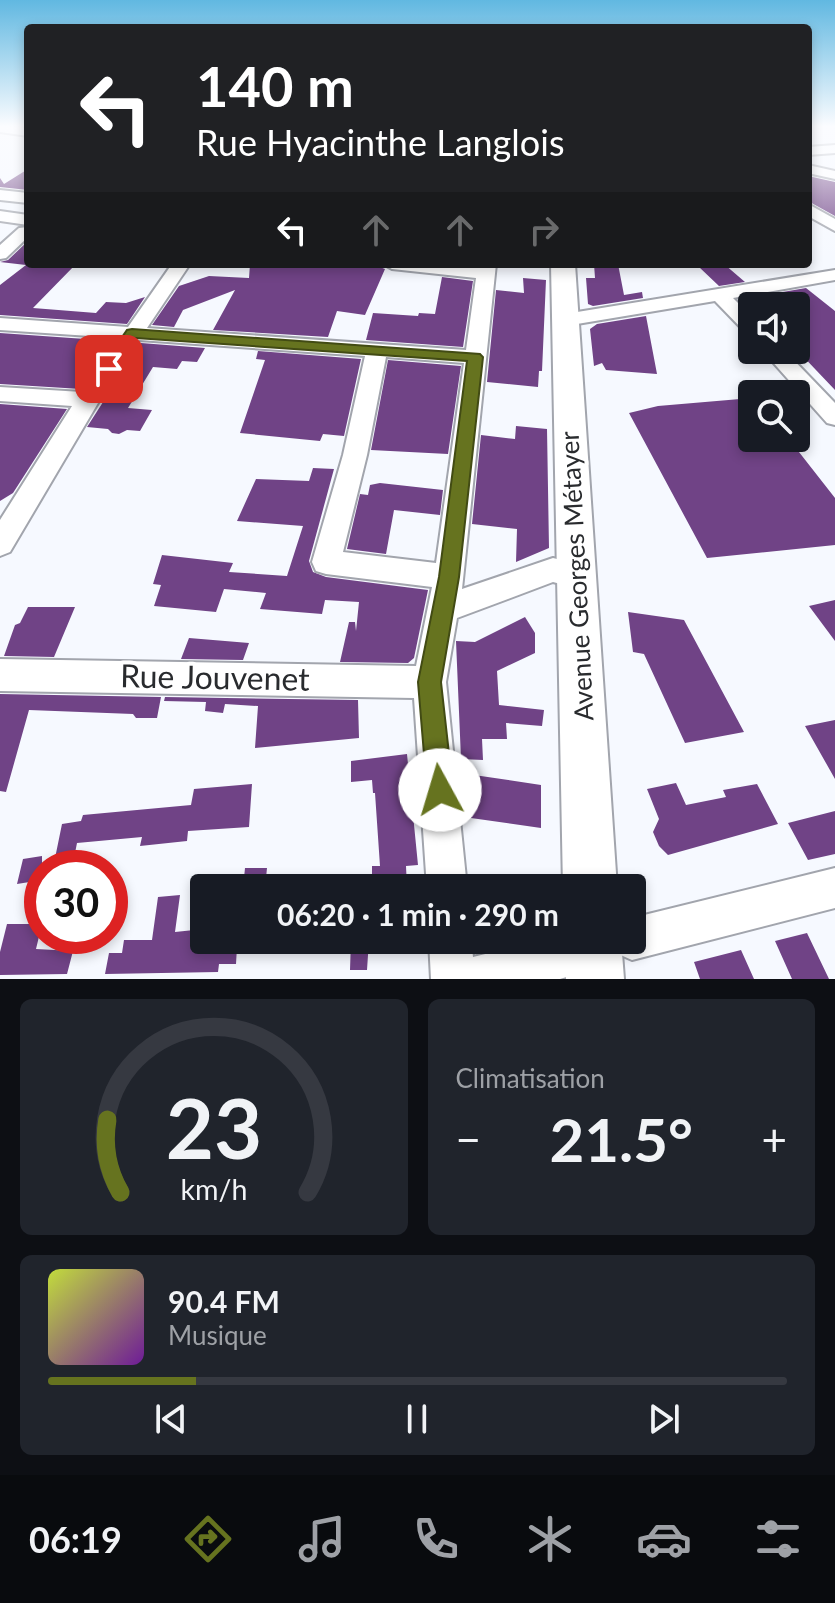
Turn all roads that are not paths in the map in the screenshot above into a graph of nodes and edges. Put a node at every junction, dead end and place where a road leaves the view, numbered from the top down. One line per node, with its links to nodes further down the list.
1 (0, 195): 2 (street)
2 (24, 198)
3 (0, 216): 4 (street)
4 (24, 224)
5 (24, 228): 6 (street)
6 (0, 254)
7 (563, 268): 13 (street, Avenue Georges Métayer)
8 (487, 269): 17 (street)
9 (176, 271): 15 (street)
10 (835, 275): 11 (street)
11 (720, 295): 12 (street); 13 (street)
12 (738, 314)
13 (565, 320): 25 (street, Avenue Georges Métayer)
14 (0, 324): 15 (street)
15 (132, 333): 16 (street); 20 (street)
16 (377, 351): 17 (street); 26 (street)
17 (475, 357): 26 (street)
18 (785, 364): 21 (street)
19 (0, 394): 20 (street)
20 (88, 400): 23 (street)
21 (835, 417)
22 (0, 501): 23 (street)
23 (27, 502): 24 (street)
24 (0, 544)
25 (576, 575): 27 (street); 31 (street, Avenue Georges Métayer)
26 (449, 577): 27 (street)
27 (443, 609): 29 (street)
28 (0, 675): 29 (street, Rue Jouvenet)
29 (429, 682): 30 (street)
30 (446, 874)
31 (589, 874)
32 (835, 888): 33 (street)
33 (646, 939)
34 (451, 954): 36 (street)
35 (586, 954): 37 (street)
36 (453, 979)
37 (473, 979)

